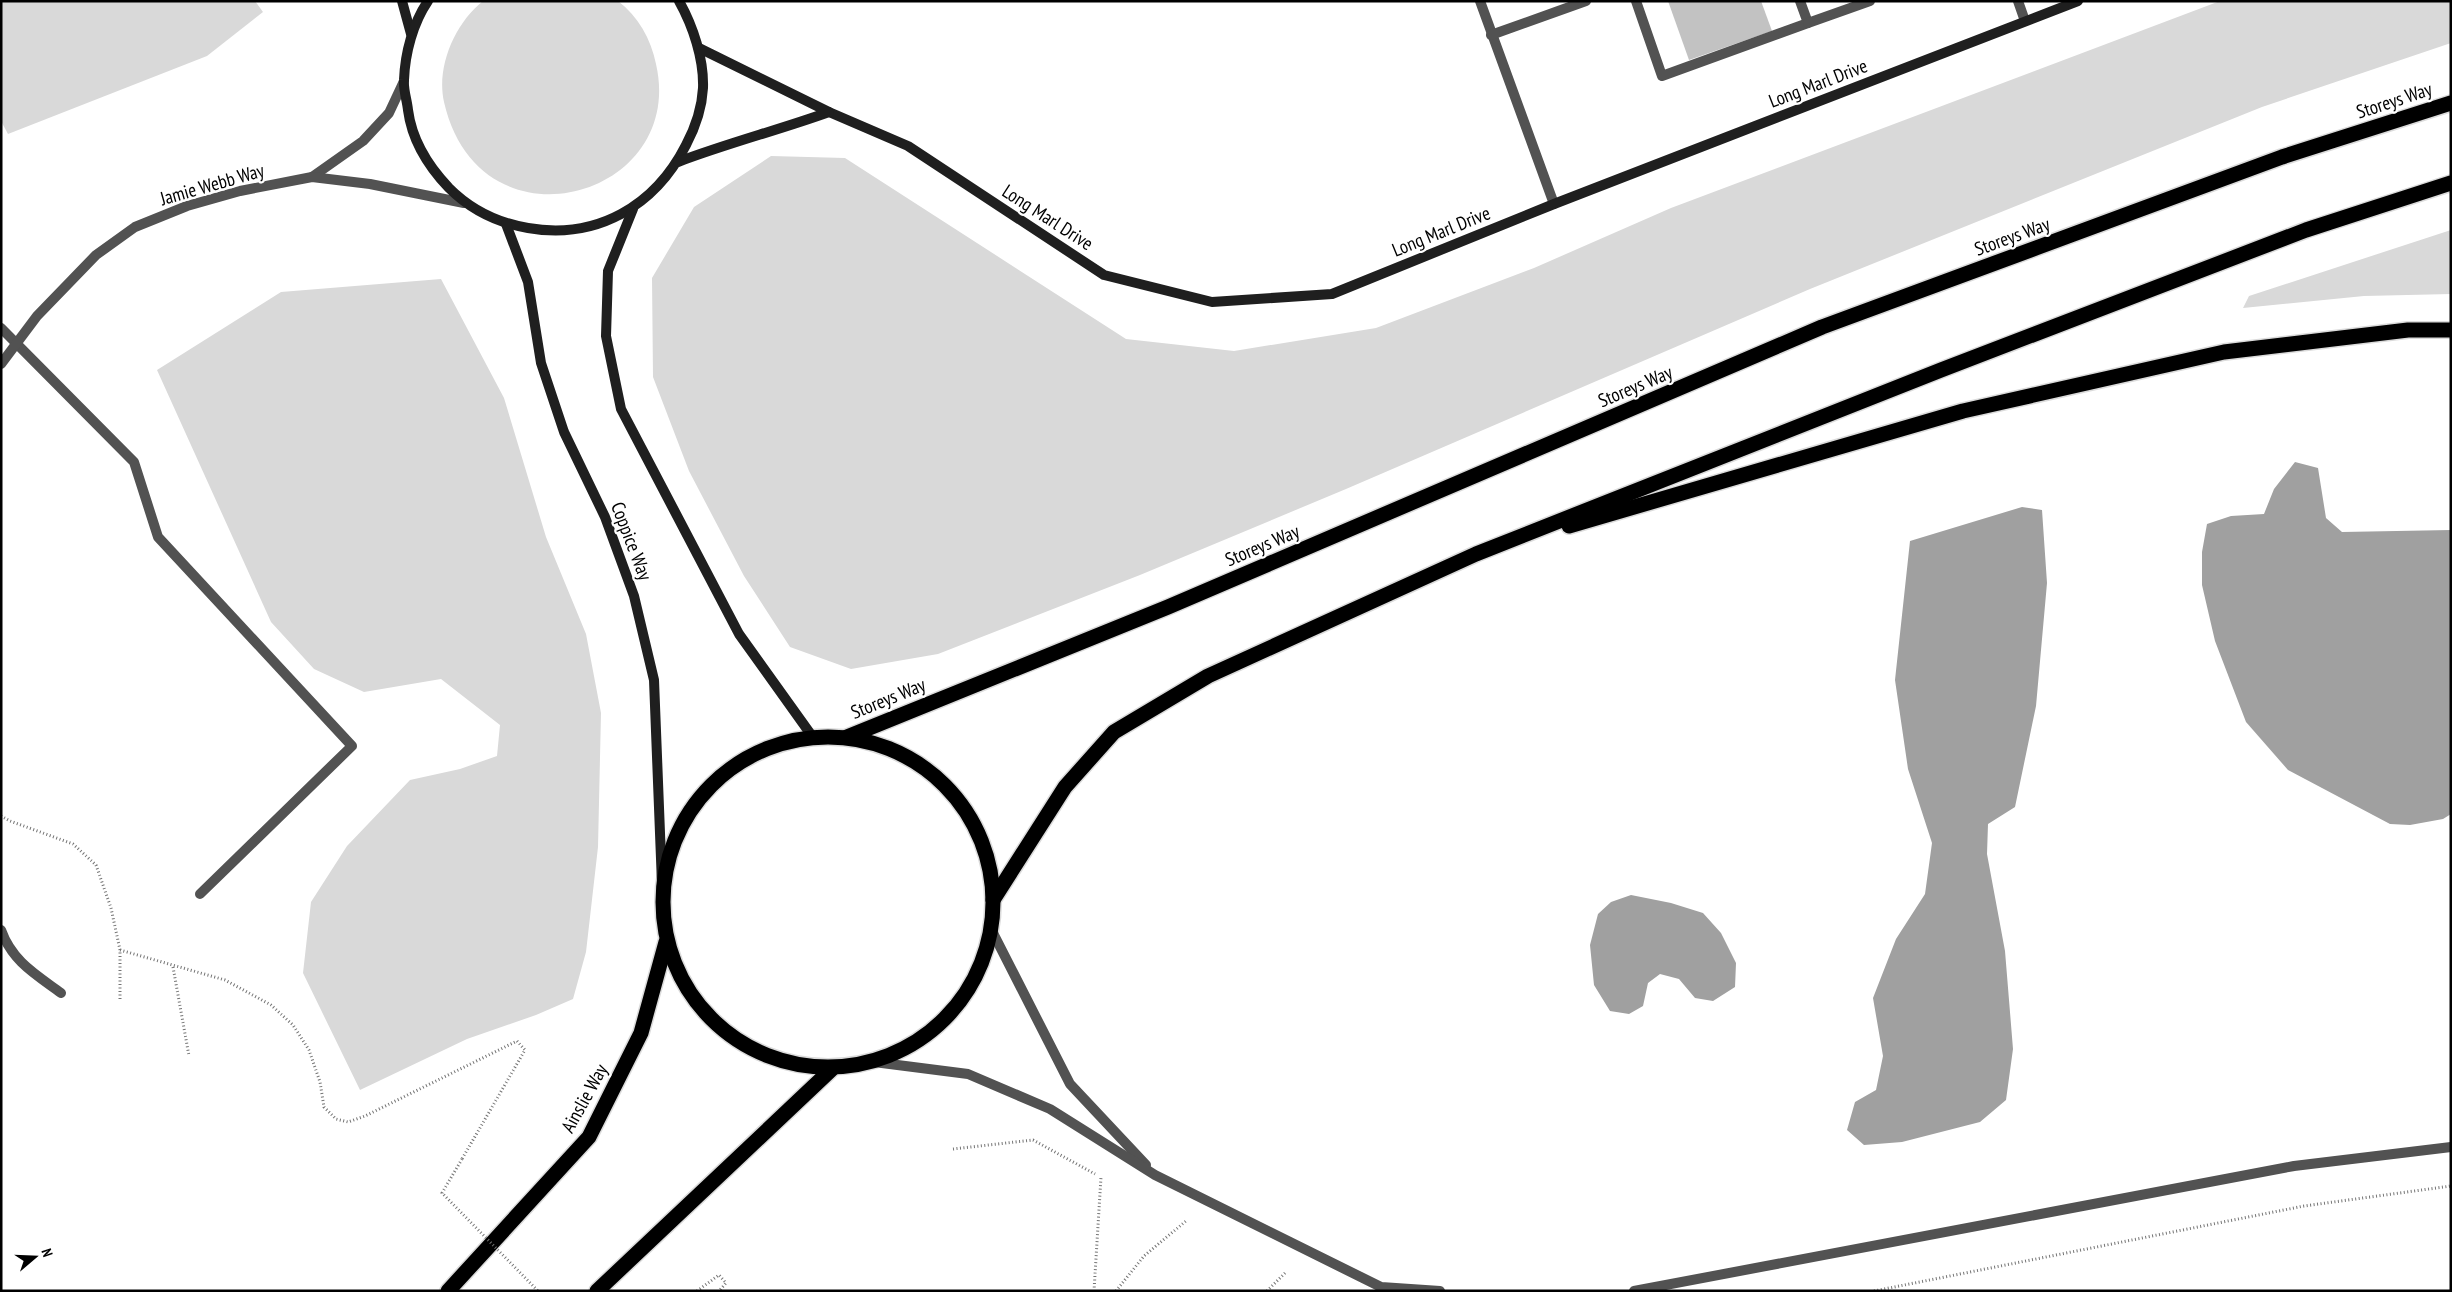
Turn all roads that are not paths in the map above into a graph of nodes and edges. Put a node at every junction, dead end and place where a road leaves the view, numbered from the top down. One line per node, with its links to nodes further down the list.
1 (402, 1): 13 (street)
2 (428, 1): 13 (street)
3 (679, 1): 15 (street)
4 (1480, 1): 14 (street)
5 (1586, 1): 14 (street)
6 (1636, 1): 12 (street)
7 (1800, 1): 12 (street)
8 (1870, 1): 12 (street)
9 (2018, 1): 11 (street)
10 (2078, 1): 11 (street, Long Marl Drive)
11 (2025, 21): 23 (street, Long Marl Drive)
12 (1808, 23)
13 (411, 34): 16 (street)
14 (1491, 35): 23 (street)
15 (698, 48): 18 (street, Long Marl Drive); 19 (street)
16 (404, 81): 20 (street, Jamie Webb Way); 22 (street)
17 (2451, 103): 32 (highway, Storeys Way)
18 (829, 112): 19 (street); 23 (street, Long Marl Drive)
19 (678, 162): 24 (street)
20 (312, 177): 22 (street, Jamie Webb Way); 28 (street, Jamie Webb Way)
21 (2451, 183): 30 (highway)
22 (464, 203): 25 (street)
23 (1554, 204)
24 (633, 209): 25 (street); 31 (street)
25 (506, 224): 33 (street, Coppice Way)
26 (1, 328): 28 (street)
27 (2451, 330): 30 (highway)
28 (16, 344): 29 (street, Jamie Webb Way); 34 (street)
29 (1, 364)
30 (1476, 554): 35 (highway)
31 (812, 736): 32 (highway); 33 (highway)
32 (847, 737): 35 (highway)
33 (662, 884): 38 (highway)
34 (200, 894)
35 (994, 900): 37 (highway)
36 (1, 930): 39 (street)
37 (992, 930): 40 (highway); 43 (street)
38 (666, 942): 41 (highway); 44 (highway, Ainslie Way)
39 (60, 993)
40 (874, 1062): 41 (highway); 43 (street)
41 (834, 1068): 45 (highway)
42 (2451, 1147): 47 (street)
43 (1155, 1175): 46 (street)
44 (448, 1291)
45 (597, 1291)
46 (1440, 1291)
47 (1634, 1291)

